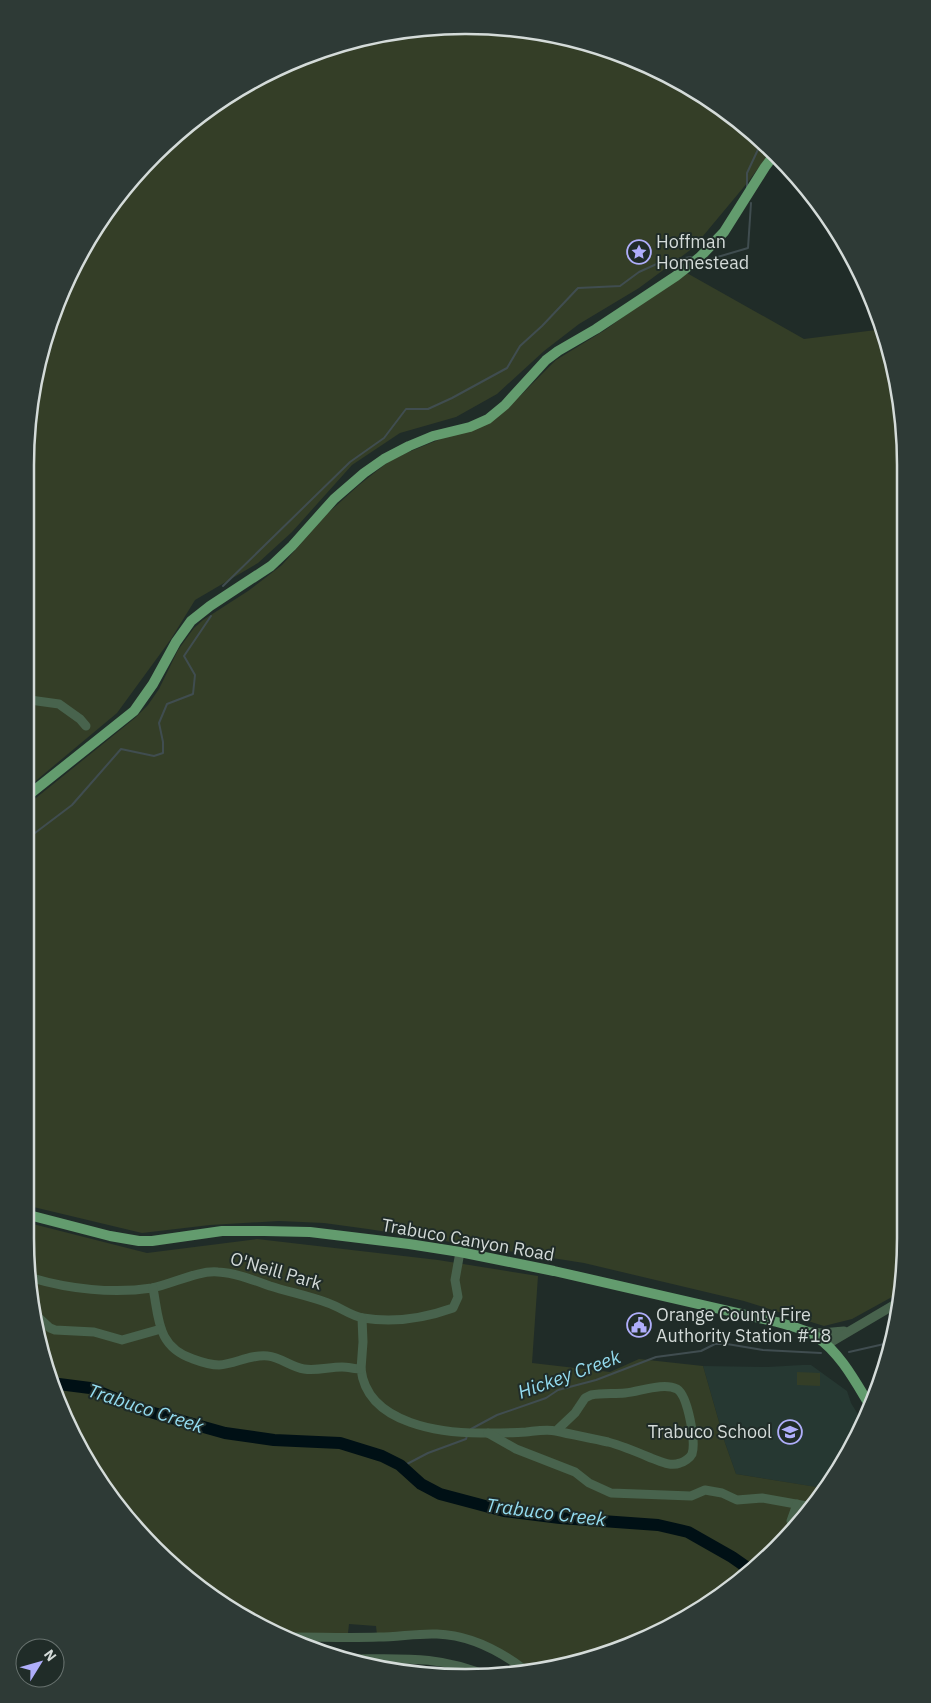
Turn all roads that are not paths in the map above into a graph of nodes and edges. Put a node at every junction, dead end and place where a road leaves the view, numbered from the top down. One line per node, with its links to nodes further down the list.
1 (770, 159): 4 (main road)
2 (34, 701): 3 (street)
3 (86, 726)
4 (34, 791)
5 (34, 1216): 6 (main road, Trabuco Canyon Road)
6 (460, 1252): 10 (street, O'Neill Park); 13 (main road, Trabuco Canyon Road)
7 (36, 1279): 8 (street, O'Neill Park)
8 (153, 1288): 10 (street, O'Neill Park); 12 (street)
9 (892, 1306): 14 (street)
10 (362, 1318): 16 (street)
11 (42, 1320): 12 (street)
12 (161, 1329): 16 (street)
13 (804, 1330): 14 (street); 15 (main road, Trabuco Canyon Road)
14 (849, 1330): 15 (street)
15 (826, 1345): 17 (main road, Trabuco Canyon Road)
16 (361, 1370): 19 (street)
17 (866, 1399)
18 (556, 1431): 18 (street); 19 (street)
19 (488, 1433): 20 (street)
20 (797, 1504): 21 (street); 22 (street); 23 (street)
21 (804, 1505)
22 (802, 1507)
23 (791, 1521)
24 (303, 1637): 26 (street)
25 (372, 1659): 27 (street)
26 (519, 1666)
27 (471, 1669)

